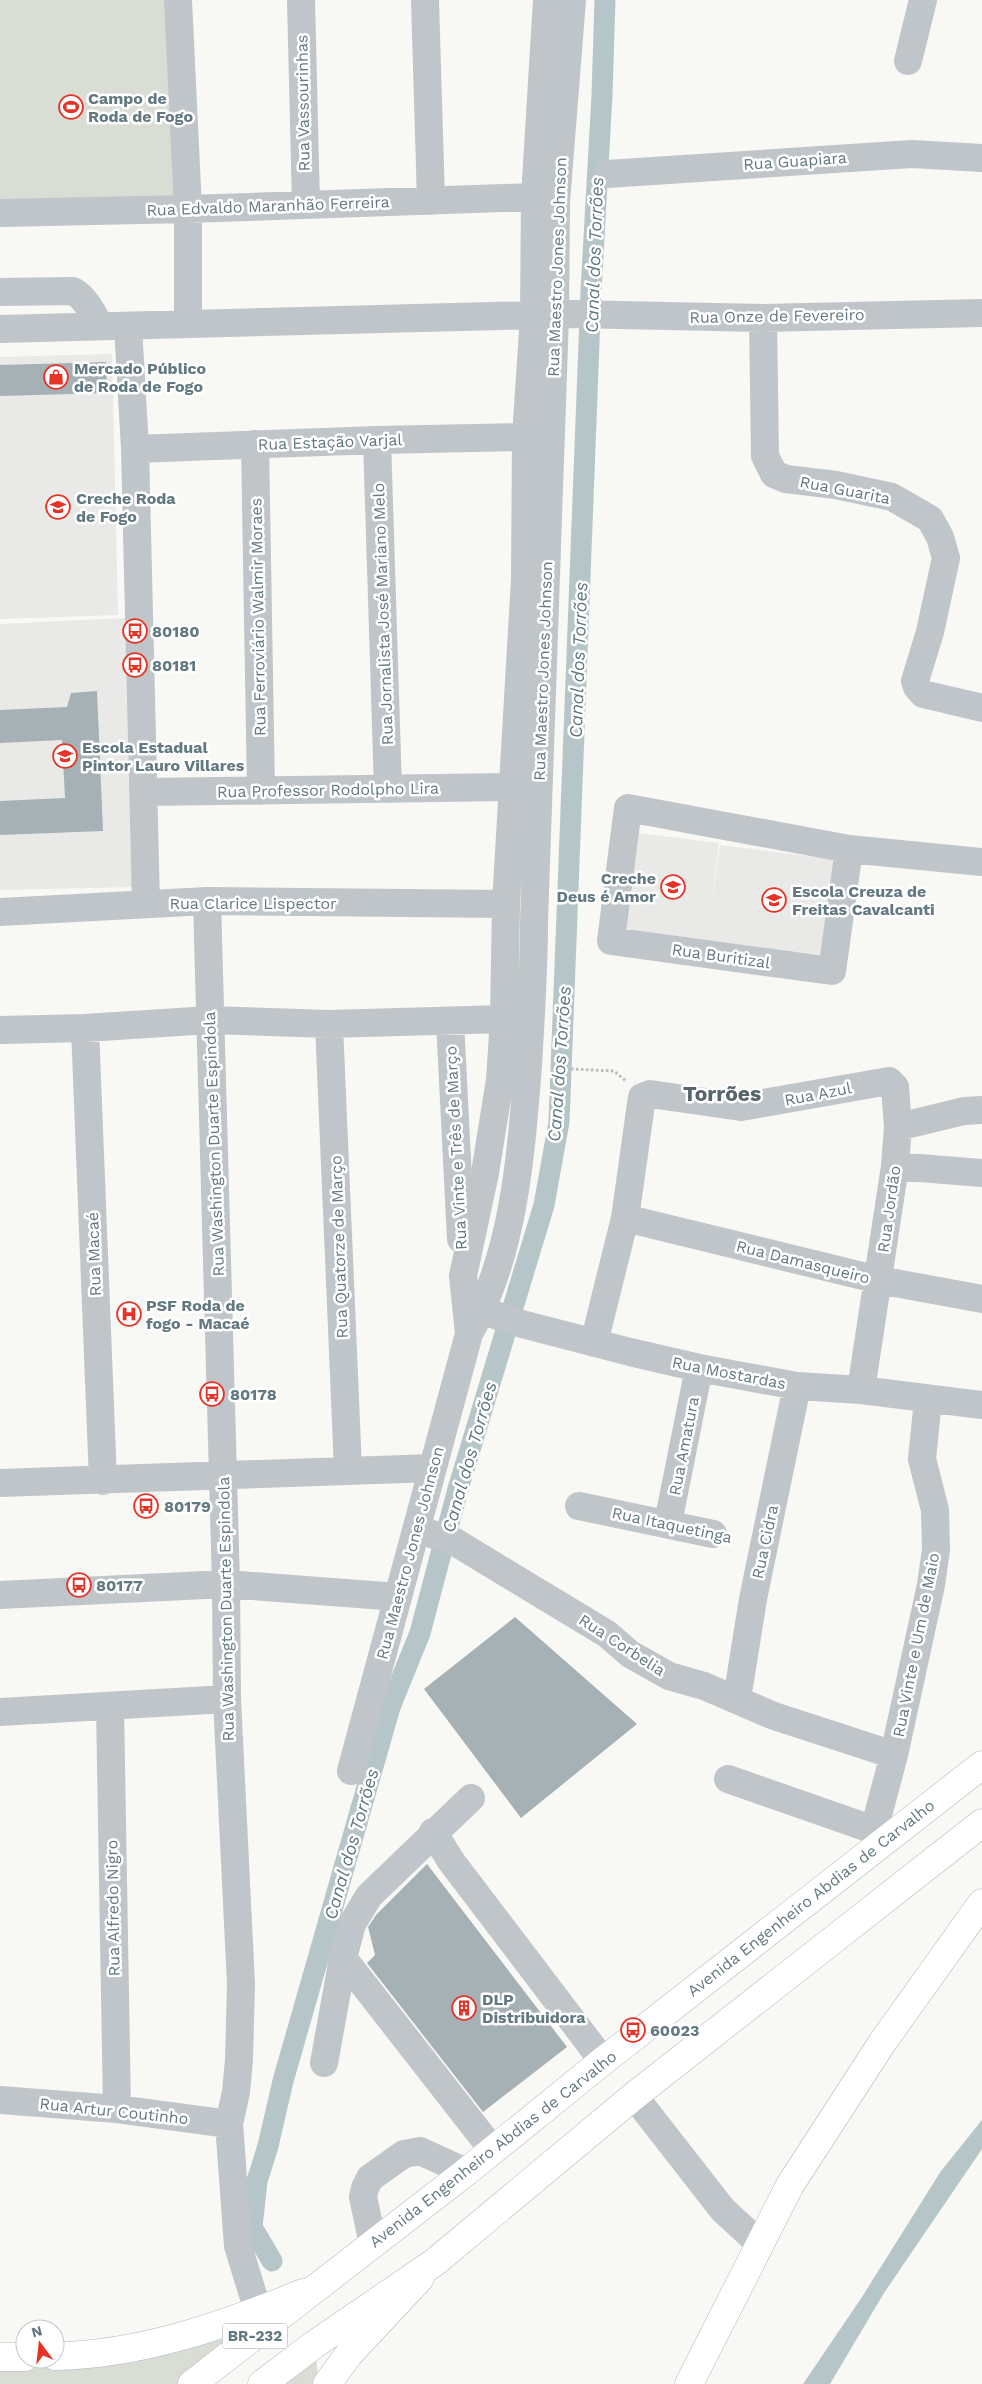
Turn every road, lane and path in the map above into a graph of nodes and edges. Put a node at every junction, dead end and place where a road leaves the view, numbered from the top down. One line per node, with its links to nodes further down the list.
1 (178, 0): 13 (street)
2 (301, 0): 12 (street, Rua Vassourinhas)
3 (426, 0): 11 (street)
4 (547, 0): 10 (street, Rua Maestro Jones Johnson)
5 (572, 0): 17 (street, Rua Maestro Jones Johnson)
6 (923, 0): 7 (street)
7 (908, 61)
8 (982, 158): 9 (street, Rua Guapiara)
9 (607, 174)
10 (535, 197): 11 (street, Rua Edvaldo Maranhão Ferreira); 17 (street, Rua Maestro Jones Johnson)
11 (431, 202): 12 (street, Rua Edvaldo Maranhão Ferreira)
12 (306, 205): 13 (street, Rua Edvaldo Maranhão Ferreira)
13 (188, 209): 14 (street, Rua Edvaldo Maranhão Ferreira); 19 (street)
14 (0, 213)
15 (0, 292): 20 (street)
16 (982, 312): 18 (street, Rua Onze de Fevereiro)
17 (554, 315): 18 (street, Rua Onze de Fevereiro); 19 (street, Rua Onze de Fevereiro); 23 (street, Rua Maestro Jones Johnson); 55 (street, Rua Maestro Jones Johnson)
18 (763, 318): 27 (street, Rua Guarita)
19 (188, 324): 21 (street, Rua Onze de Fevereiro)
20 (100, 326): 21 (street, Rua Onze de Fevereiro); 22 (street, Rua Onze de Fevereiro)
21 (128, 326): 26 (street)
22 (0, 329)
23 (526, 437): 24 (street, Rua Estação Varjal); 28 (street, Rua Maestro Jones Johnson)
24 (377, 440): 25 (street, Rua Estação Varjal); 29 (street, Rua Jornalista José Mariano Melo)
25 (255, 444): 26 (street, Rua Estação Varjal); 30 (street, Rua Ferroviário Walmir Moraes)
26 (135, 449): 31 (street)
27 (982, 708)
28 (512, 787): 29 (street, Rua Professor Rodolpho Lira); 36 (street, Rua Maestro Jones Johnson)
29 (388, 789): 30 (street, Rua Professor Rodolpho Lira)
30 (261, 791): 31 (street, Rua Professor Rodolpho Lira)
31 (144, 792): 35 (street)
32 (849, 849): 32 (street, Rua Buritizal); 33 (street)
33 (982, 862)
34 (206, 901): 35 (street, Rua Clarice Lispector); 36 (street, Rua Clarice Lispector); 39 (street, Rua Washington Duarte Espindola)
35 (146, 904): 37 (street, Rua Clarice Lispector)
36 (506, 904): 38 (street, Rua Maestro Jones Johnson)
37 (0, 912)
38 (504, 1019): 40 (street); 52 (street, Rua Maestro Jones Johnson)
39 (210, 1020): 41 (street); 42 (street); 65 (street, Rua Washington Duarte Espindola)
40 (450, 1021): 41 (street); 52 (street, Rua Vinte e Três de Março)
41 (329, 1024): 64 (street, Rua Quatorze de Março)
42 (85, 1028): 43 (street); 66 (street, Rua Macaé)
43 (0, 1030)
44 (548, 1068): 45 (path)
45 (605, 1071)
46 (867, 1085): 48 (street, Rua Jordão); 51 (street, Rua Azul)
47 (982, 1110): 48 (street)
48 (898, 1127): 49 (street, Rua Jordão)
49 (895, 1166): 50 (street); 53 (street, Rua Jordão)
50 (982, 1173)
51 (625, 1218): 53 (street, Rua Damasqueiro); 57 (street)
52 (463, 1276): 56 (street, Rua Maestro Jones Johnson)
53 (879, 1280): 54 (street, Rua Damasqueiro); 60 (street, Rua Jordão)
54 (982, 1299)
55 (501, 1317): 56 (street, Rua Maestro Jones Johnson); 57 (street, Rua Mostardas)
56 (469, 1334): 63 (street, Rua Maestro Jones Johnson)
57 (594, 1343): 58 (street, Rua Mostardas)
58 (699, 1368): 59 (street, Rua Mostardas); 69 (street, Rua Amatura)
59 (797, 1386): 60 (street, Rua Mostardas); 76 (street, Rua Cidra)
60 (860, 1390): 61 (street, Rua Mostardas)
61 (928, 1400): 62 (street, Rua Mostardas); 79 (street, Rua Vinte e Um de Maio)
62 (982, 1406)
63 (433, 1468): 64 (street); 70 (street, Rua Maestro Jones Johnson)
64 (348, 1470): 65 (street)
65 (223, 1475): 66 (street); 72 (street, Rua Washington Duarte Espindola)
66 (104, 1481): 67 (street)
67 (0, 1483)
68 (579, 1506): 69 (street, Rua Itaquetinga)
69 (668, 1524): 71 (street, Rua Itaquetinga)
70 (417, 1529): 74 (street, Rua Maestro Jones Johnson); 76 (street, Rua Corbelia)
71 (713, 1534)
72 (226, 1584): 73 (street); 74 (street); 75 (street, Rua Washington Duarte Espindola)
73 (0, 1595)
74 (398, 1597): 81 (street, Rua Maestro Jones Johnson)
75 (227, 1699): 77 (street); 94 (street, Rua Washington Duarte Espindola)
76 (737, 1699): 79 (street, Rua Corbelia)
77 (110, 1707): 78 (street); 93 (street, Rua Alfredo Nigro)
78 (0, 1712)
79 (894, 1755): 86 (street, Rua Vinte e Um de Maio)
80 (982, 1765): 86 (main road, Avenida Engenheiro Abdias de Carvalho / BR-232)
81 (351, 1771)
82 (728, 1779): 86 (street)
83 (471, 1798): 85 (street)
84 (982, 1823): 91 (main road, BR-232)
85 (433, 1832): 88 (street); 89 (street)
86 (881, 1835): 89 (main road, Avenida Engenheiro Abdias de Carvalho / BR-232)
87 (982, 1903): 98 (main road)
88 (343, 1958): 90 (street); 95 (street)
89 (602, 2061): 95 (main road, Avenida Engenheiro Abdias de Carvalho / BR-232)
90 (324, 2063)
91 (634, 2096): 98 (street); 99 (main road, BR-232)
92 (0, 2100): 93 (street, Rua Artur Coutinho)
93 (117, 2109): 94 (street, Rua Artur Coutinho)
94 (229, 2124): 101 (street, Rua Washington Duarte Espindola)
95 (492, 2149): 96 (main road, Avenida Engenheiro Abdias de Carvalho / BR-232)
96 (466, 2172): 97 (main road, Avenida Engenheiro Abdias de Carvalho / BR-232); 97 (street)
97 (373, 2244): 100 (main road, Avenida Engenheiro Abdias de Carvalho / BR-232)
98 (760, 2244): 108 (main road)
99 (435, 2262): 106 (main road, BR-232); 107 (main road)
100 (318, 2287): 101 (main road); 105 (main road, Avenida Engenheiro Abdias de Carvalho / BR-232)
101 (258, 2311): 102 (main road)
102 (65, 2355)
103 (15, 2356): 104 (main road)
104 (0, 2357)
105 (192, 2384)
106 (262, 2384)
107 (327, 2384)
108 (688, 2384)

